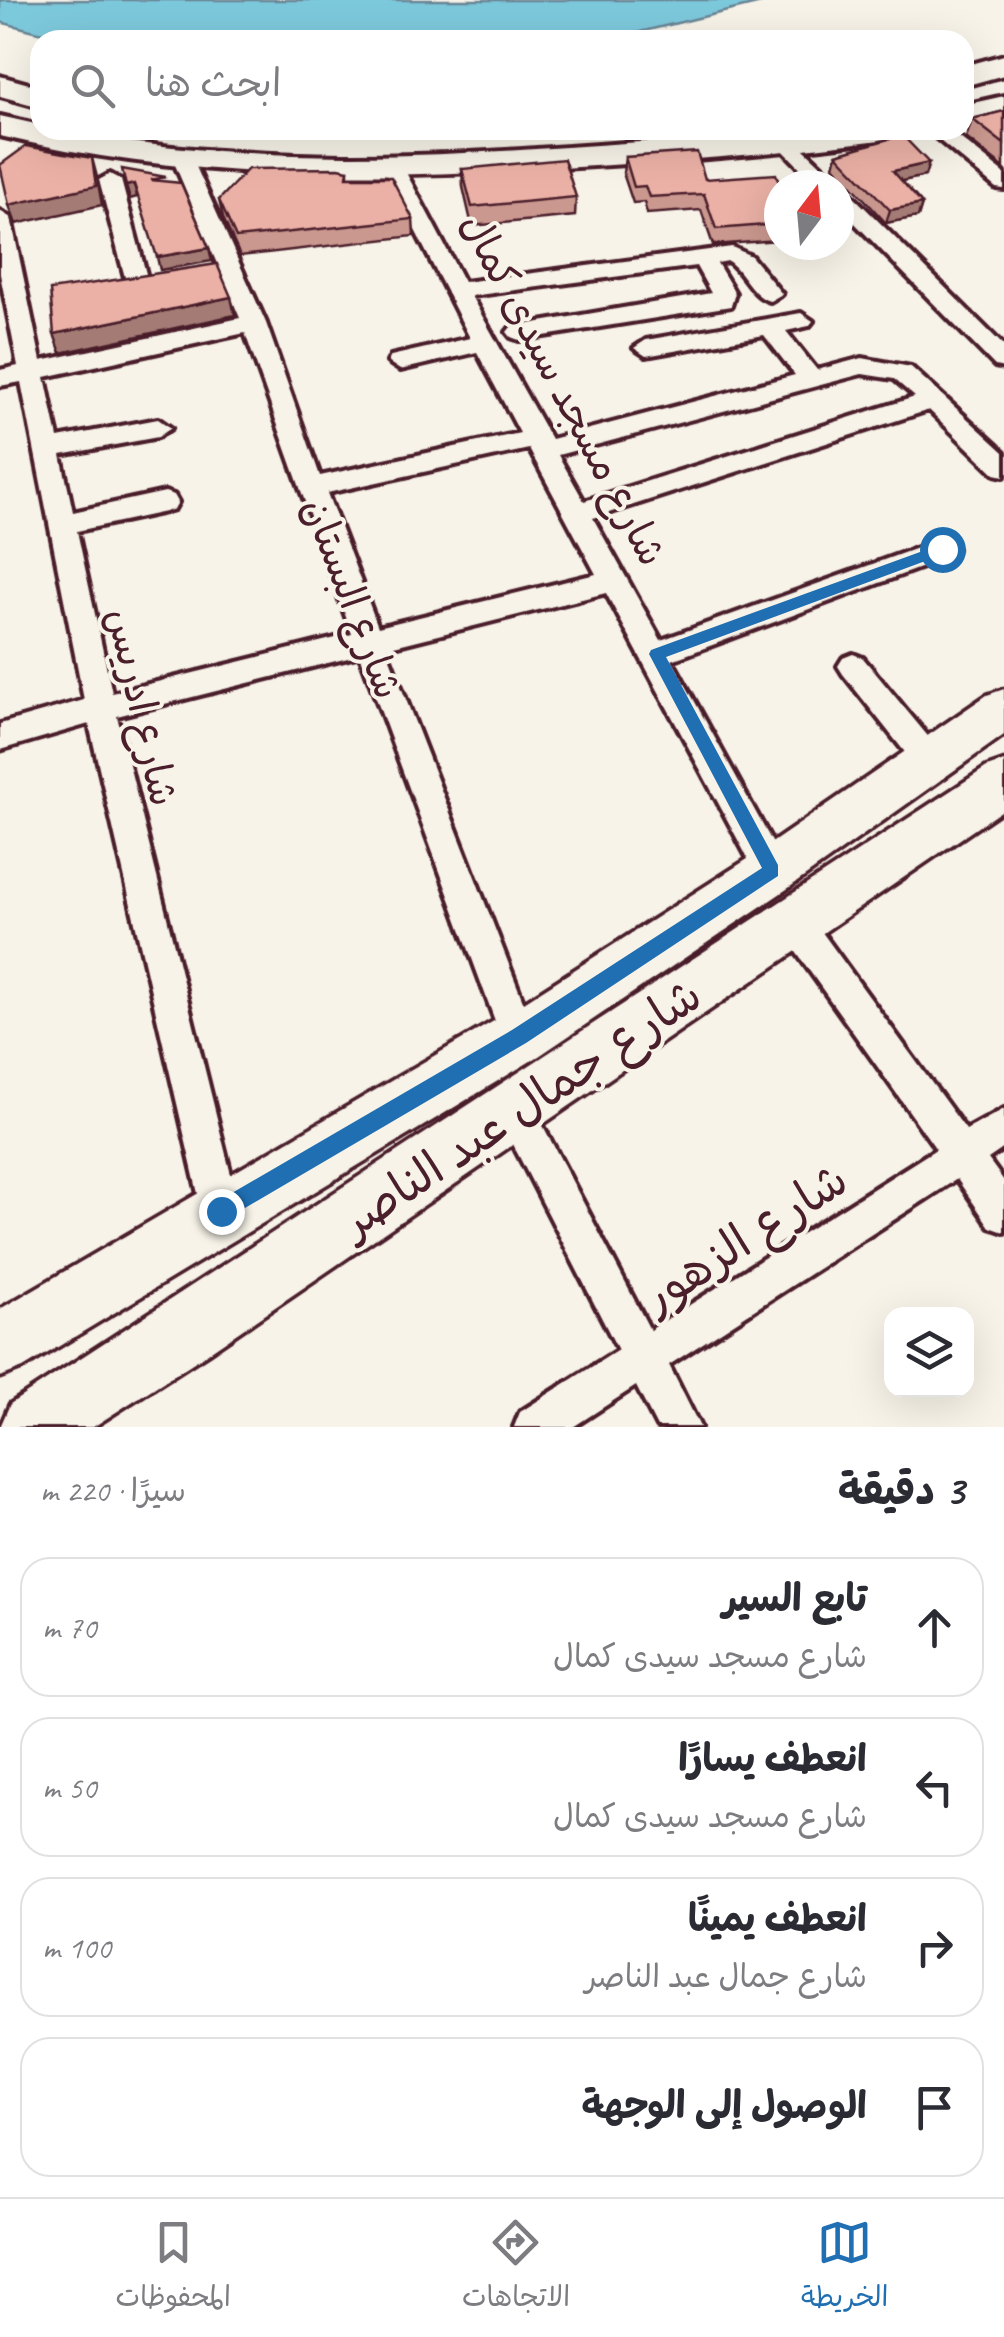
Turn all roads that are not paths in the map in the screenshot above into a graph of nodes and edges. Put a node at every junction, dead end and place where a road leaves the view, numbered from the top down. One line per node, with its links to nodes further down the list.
1 (1004, 65): 2 (highway)
2 (974, 73)
3 (0, 86): 4 (highway)
4 (30, 94)
5 (1004, 106): 6 (highway)
6 (974, 114)
7 (0, 126): 8 (highway)
8 (30, 133)
9 (61, 140): 13 (highway)
10 (793, 140): 12 (highway)
11 (950, 140): 17 (street)
12 (784, 141): 14 (highway); 15 (street)
13 (183, 160): 14 (highway); 26 (street, شارع البستان)
14 (392, 166): 23 (street, شارع مسجد سيدى كمال)
15 (814, 170)
16 (110, 180): 22 (street)
17 (1004, 183)
18 (854, 210): 31 (street)
19 (0, 218): 21 (street, شارع ادريس)
20 (702, 257): 23 (street); 24 (street); 28 (street)
21 (5, 270): 33 (street, شارع ادريس)
22 (138, 285)
23 (458, 290): 29 (street, شارع مسجد سيدى كمال)
24 (770, 294)
25 (800, 321): 27 (street)
26 (254, 323): 33 (street); 41 (street, شارع البستان)
27 (769, 326): 30 (street); 35 (street)
28 (519, 332)
29 (484, 344): 32 (street); 38 (street, شارع مسجد سيدى كمال)
30 (646, 348)
31 (1004, 360)
32 (400, 362)
33 (31, 371): 34 (street); 39 (street, شارع ادريس)
34 (0, 378)
35 (812, 380): 36 (street); 38 (street)
36 (933, 400): 40 (street); 43 (street)
37 (158, 428): 39 (street)
38 (542, 444): 41 (street); 43 (street, شارع مسجد سيدى كمال)
39 (47, 449): 44 (street, شارع ادريس)
40 (1004, 468)
41 (311, 487): 47 (street, شارع البستان)
42 (165, 502): 44 (street)
43 (578, 513): 46 (street, شارع مسجد سيدى كمال)
44 (62, 524): 50 (street, شارع ادريس)
45 (942, 549): 48 (street)
46 (616, 580): 47 (street); 48 (street, شارع مسجد سيدى كمال)
47 (370, 642): 50 (street); 57 (street, شارع البستان)
48 (657, 654): 55 (street, شارع مسجد سيدى كمال)
49 (853, 666): 53 (street)
50 (100, 708): 52 (street); 61 (street, شارع ادريس)
51 (1004, 709): 53 (main road, شارع جمال عبد الناصر)
52 (0, 737)
53 (930, 761): 55 (main road, شارع جمال عبد الناصر)
54 (1004, 782): 56 (main road, شارع جمال عبد الناصر)
55 (772, 871): 57 (main road, شارع جمال عبد الناصر)
56 (796, 924): 58 (main road, شارع جمال عبد الناصر); 60 (street)
57 (519, 1037): 61 (main road, شارع جمال عبد الناصر)
58 (515, 1110): 64 (street); 65 (main road, شارع جمال عبد الناصر)
59 (1004, 1127): 60 (street, شارع الزهور)
60 (963, 1156): 62 (street); 64 (street, شارع الزهور)
61 (221, 1211): 63 (main road, شارع جمال عبد الناصر)
62 (1004, 1213)
63 (0, 1345)
64 (644, 1360): 66 (street, شارع الزهور); 67 (street)
65 (33, 1427)
66 (535, 1427)
67 (679, 1427)

